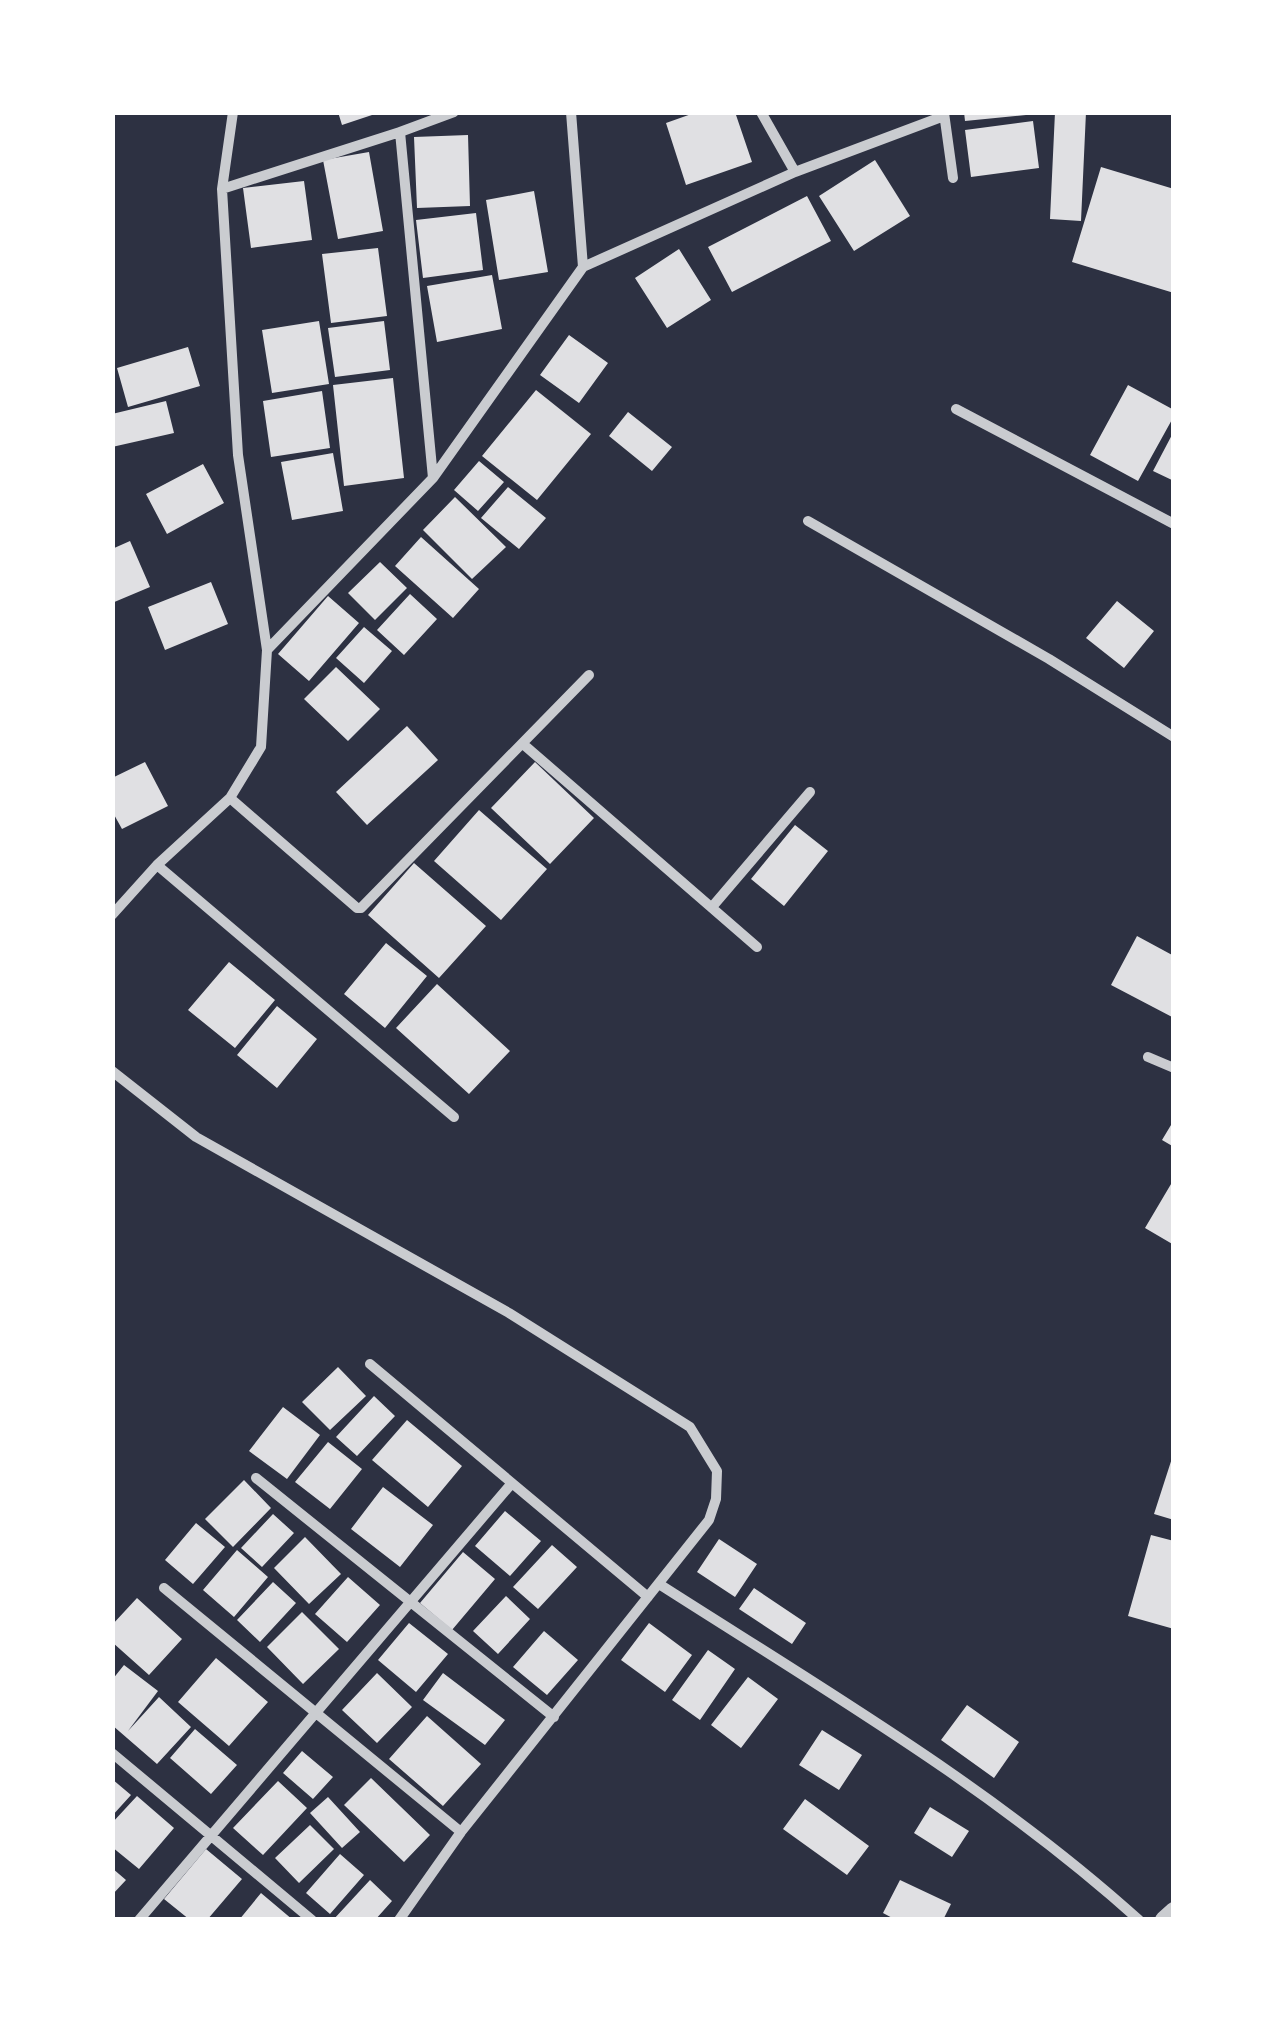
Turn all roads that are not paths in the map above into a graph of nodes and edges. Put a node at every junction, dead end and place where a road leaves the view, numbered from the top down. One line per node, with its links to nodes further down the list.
1 (233, 112): 9 (street)
2 (454, 112): 6 (street)
3 (571, 112): 10 (street)
4 (762, 112): 7 (street)
5 (944, 114): 7 (street); 8 (street)
6 (400, 132): 9 (street); 12 (street)
7 (796, 172): 10 (street)
8 (953, 178)
9 (222, 189): 15 (street)
10 (583, 267): 12 (street)
11 (956, 409): 14 (street)
12 (432, 478): 15 (street)
13 (808, 521): 17 (street)
14 (1174, 524)
15 (267, 650): 20 (street)
16 (589, 675): 18 (street)
17 (1174, 737)
18 (523, 744): 20 (street); 22 (street)
19 (810, 792): 22 (street)
20 (230, 798): 21 (street)
21 (157, 865): 23 (street); 28 (street)
22 (712, 907): 24 (street)
23 (112, 915)
24 (758, 947)
25 (1148, 1057): 26 (street)
26 (1174, 1068)
27 (112, 1072): 32 (street)
28 (454, 1117)
29 (370, 1364): 31 (street)
30 (256, 1478): 35 (street)
31 (512, 1483): 34 (street); 35 (street)
32 (659, 1584): 34 (street); 45 (street)
33 (164, 1588): 36 (street)
34 (648, 1598): 37 (street)
35 (411, 1602): 36 (street); 37 (street)
36 (315, 1714): 39 (street); 40 (street)
37 (554, 1716): 39 (street)
38 (112, 1753): 40 (street)
39 (461, 1832): 44 (street)
40 (212, 1834): 42 (street); 43 (street)
41 (1174, 1910): 46 (street)
42 (138, 1920)
43 (312, 1920)
44 (398, 1920)
45 (1139, 1920)
46 (1164, 1920)

